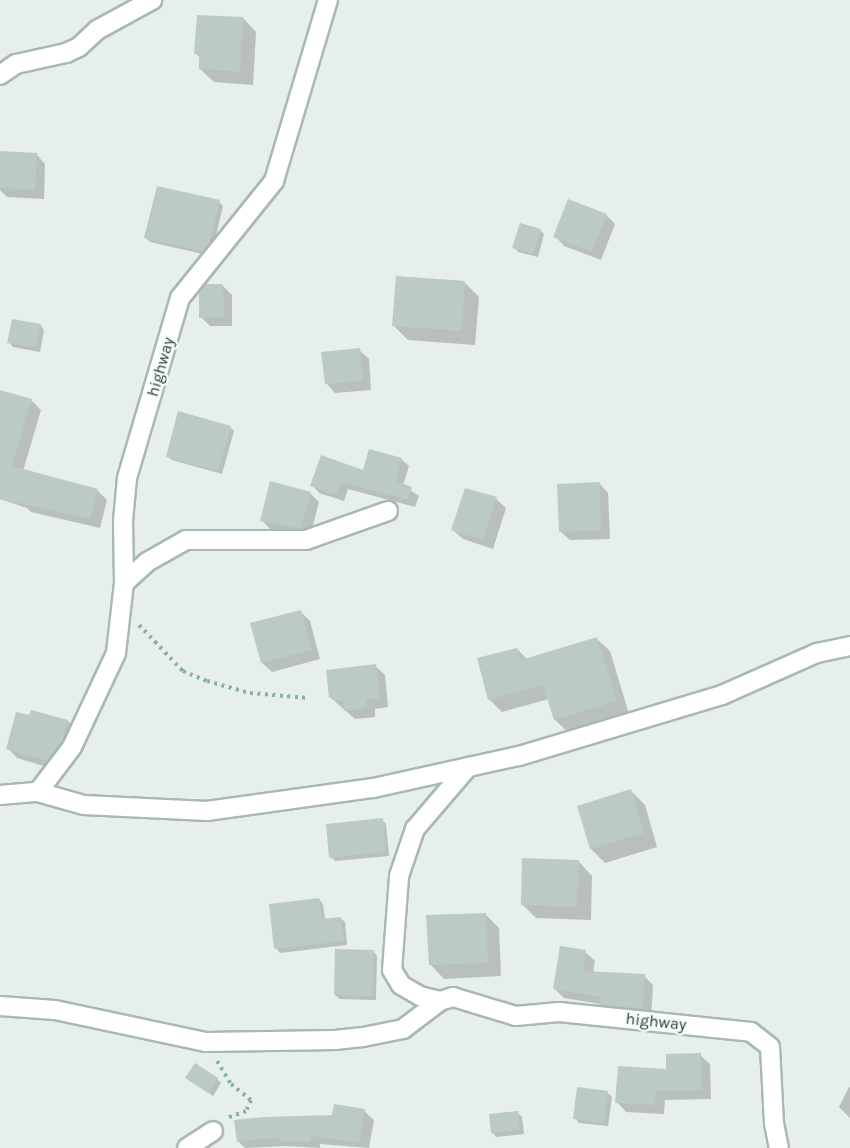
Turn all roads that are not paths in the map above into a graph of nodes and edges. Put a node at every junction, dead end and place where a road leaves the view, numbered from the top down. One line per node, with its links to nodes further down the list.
1 (152, 0): 3 (street)
2 (328, 0): 5 (street, highway)
3 (0, 75)
4 (388, 511): 5 (street)
5 (124, 583): 8 (street, highway)
6 (850, 646): 7 (street)
7 (468, 767): 8 (street); 10 (street, highway)
8 (38, 792): 9 (street)
9 (0, 795)
10 (440, 1000): 11 (street); 14 (street, highway)
11 (0, 1006)
12 (211, 1136): 13 (street)
13 (187, 1148)
14 (779, 1148)

